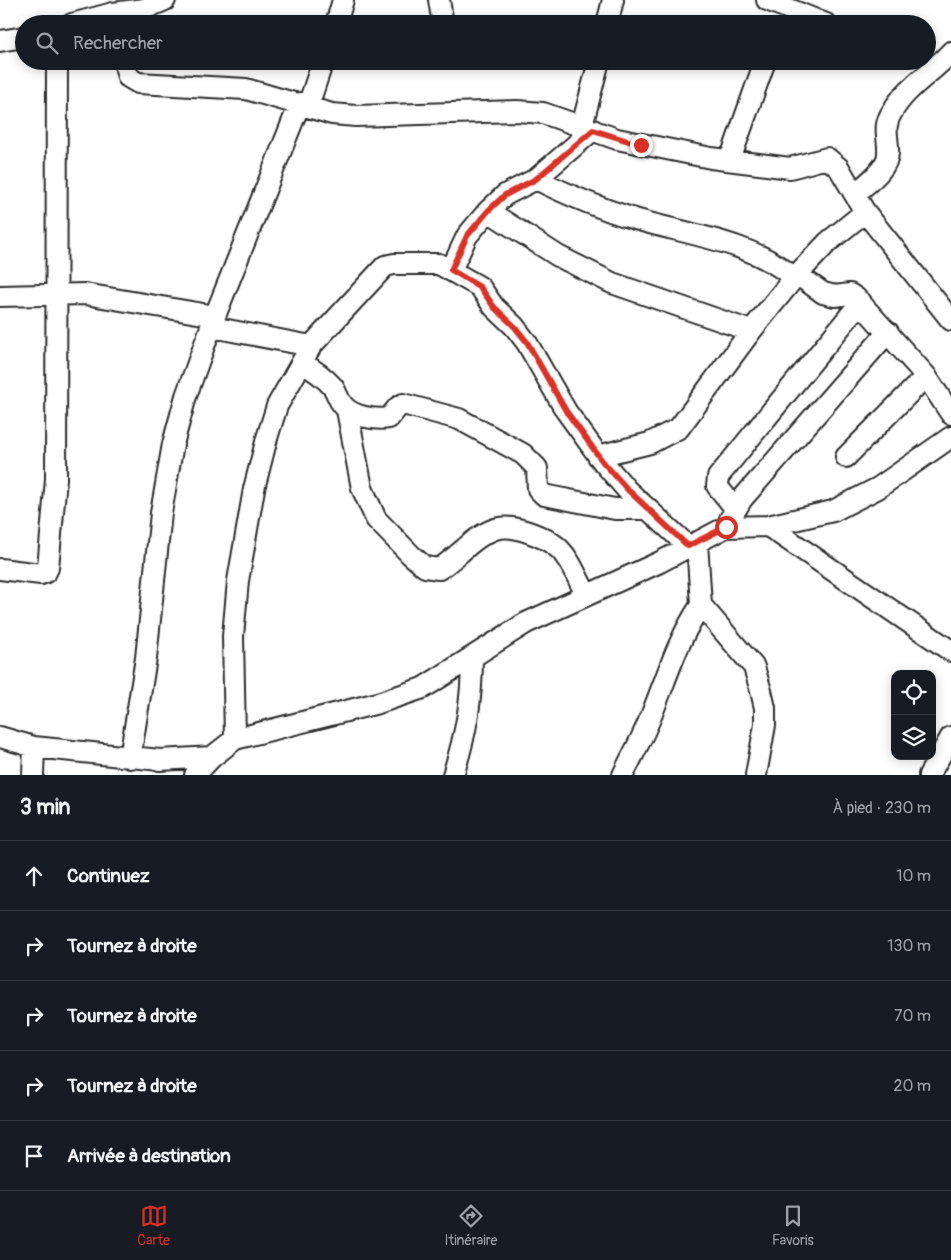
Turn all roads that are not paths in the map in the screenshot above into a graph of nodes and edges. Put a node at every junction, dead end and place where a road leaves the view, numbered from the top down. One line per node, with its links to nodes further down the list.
1 (165, 0): 6 (street)
2 (343, 0): 9 (street)
3 (439, 0): 10 (street)
4 (613, 0): 11 (street)
5 (767, 0): 7 (street)
6 (144, 5): 8 (street)
7 (791, 10): 12 (street)
8 (123, 15)
9 (339, 15)
10 (442, 15)
11 (609, 15)
12 (804, 15)
13 (15, 38): 14 (street)
14 (0, 41)
15 (950, 56): 16 (street)
16 (936, 68)
17 (57, 70): 32 (street)
18 (126, 70): 23 (street)
19 (319, 70): 23 (street)
20 (597, 70): 24 (street)
21 (762, 70): 25 (street)
22 (933, 70): 27 (street)
23 (304, 105): 24 (street); 36 (street)
24 (587, 128): 25 (street); 26 (street)
25 (730, 160): 27 (street)
26 (536, 179): 28 (street); 31 (street)
27 (855, 194): 29 (street)
28 (488, 211): 30 (street); 37 (street)
29 (865, 212): 31 (street); 35 (street)
30 (451, 270): 39 (street); 45 (street)
31 (796, 276): 34 (street); 37 (street)
32 (57, 295): 33 (street); 36 (street); 52 (street)
33 (0, 296)
34 (861, 302): 38 (street); 47 (street)
35 (949, 312)
36 (213, 322): 39 (street); 62 (street)
37 (751, 331): 45 (street)
38 (888, 332): 41 (street); 47 (street)
39 (311, 346): 40 (street)
40 (302, 363): 42 (street); 59 (street)
41 (926, 376): 43 (street); 46 (street)
42 (347, 410): 48 (street); 53 (street)
43 (951, 414)
44 (951, 437): 49 (street)
45 (598, 456): 48 (street)
46 (846, 457)
47 (735, 508): 50 (street)
48 (649, 509): 51 (street)
49 (768, 526): 50 (street); 55 (street)
50 (726, 527): 51 (street)
51 (692, 544): 53 (street); 54 (street)
52 (0, 569)
53 (586, 594): 56 (street)
54 (701, 605): 66 (street); 67 (street)
55 (951, 651)
56 (472, 658): 59 (street); 65 (street)
57 (0, 737): 60 (street)
58 (951, 737): 68 (street)
59 (236, 739): 61 (street)
60 (34, 747): 62 (street); 63 (street)
61 (212, 757): 62 (street); 64 (street)
62 (130, 758)
63 (33, 775)
64 (195, 775)
65 (453, 775)
66 (623, 775)
67 (756, 775)
68 (929, 775)

